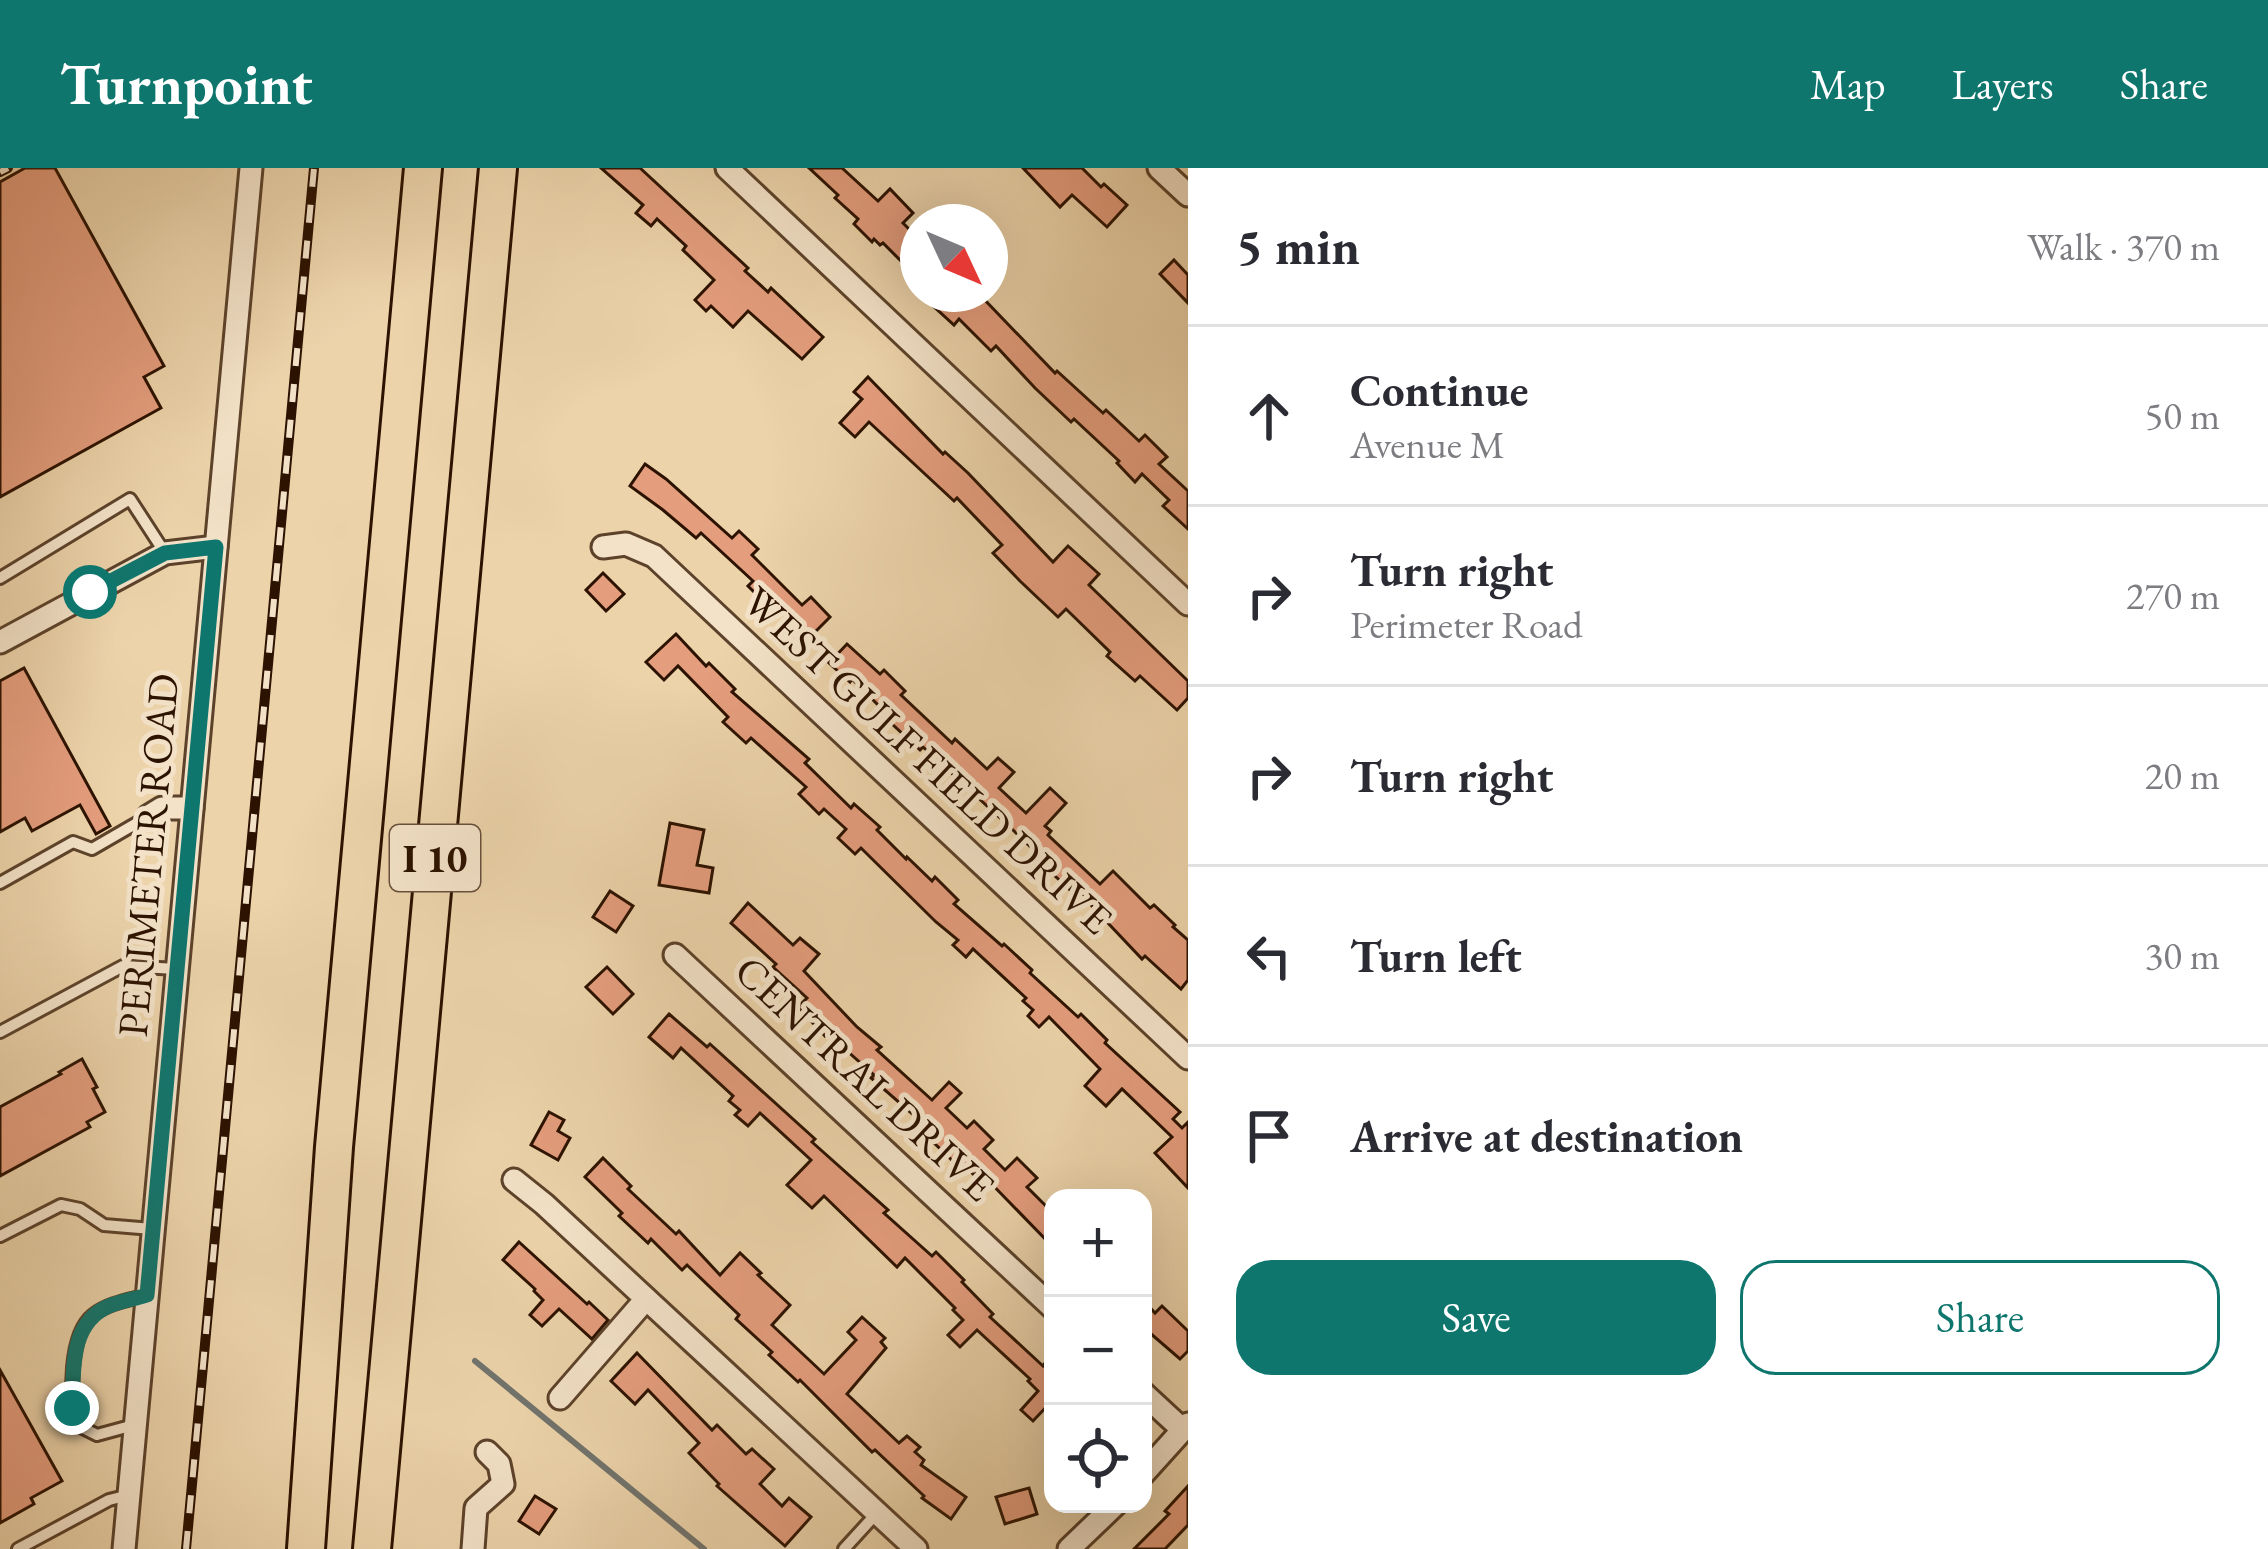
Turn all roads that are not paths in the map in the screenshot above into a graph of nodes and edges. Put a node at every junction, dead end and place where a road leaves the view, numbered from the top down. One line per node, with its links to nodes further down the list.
1 (251, 168): 7 (street, PERIMETER ROAD)
2 (424, 168): 37 (highway, I 10)
3 (498, 168): 38 (highway, I 10)
4 (727, 168): 11 (street)
5 (1160, 168): 6 (street)
6 (1188, 195)
7 (216, 547): 9 (street); 13 (street, PERIMETER ROAD)
8 (603, 547): 19 (street, WEST GULF FIELD DRIVE)
9 (165, 553): 10 (lane); 12 (street)
10 (0, 578)
11 (1188, 604)
12 (0, 642)
13 (192, 808): 14 (street); 17 (street, PERIMETER ROAD)
14 (148, 816): 15 (lane)
15 (0, 883)
16 (675, 955): 25 (street, CENTRAL DRIVE)
17 (177, 969): 18 (lane); 21 (street, PERIMETER ROAD)
18 (0, 1032)
19 (1188, 1058)
20 (514, 1180): 24 (street)
21 (153, 1230): 22 (lane); 23 (street, PERIMETER ROAD)
22 (0, 1236)
23 (147, 1295): 28 (street, PERIMETER ROAD); 28 (lane)
24 (646, 1299): 26 (street); 34 (street)
25 (1044, 1300)
26 (560, 1397)
27 (1152, 1400): 29 (street)
28 (134, 1425): 32 (street, PERIMETER ROAD)
29 (1185, 1427): 31 (street)
30 (487, 1452): 39 (street)
31 (1152, 1464)
32 (129, 1495): 35 (lane); 36 (street, PERIMETER ROAD)
33 (1106, 1513): 42 (street)
34 (876, 1514): 40 (lane); 41 (street)
35 (18, 1549)
36 (124, 1549)
37 (306, 1549)
38 (372, 1549)
39 (473, 1549)
40 (844, 1549)
41 (916, 1549)
42 (1069, 1549)

